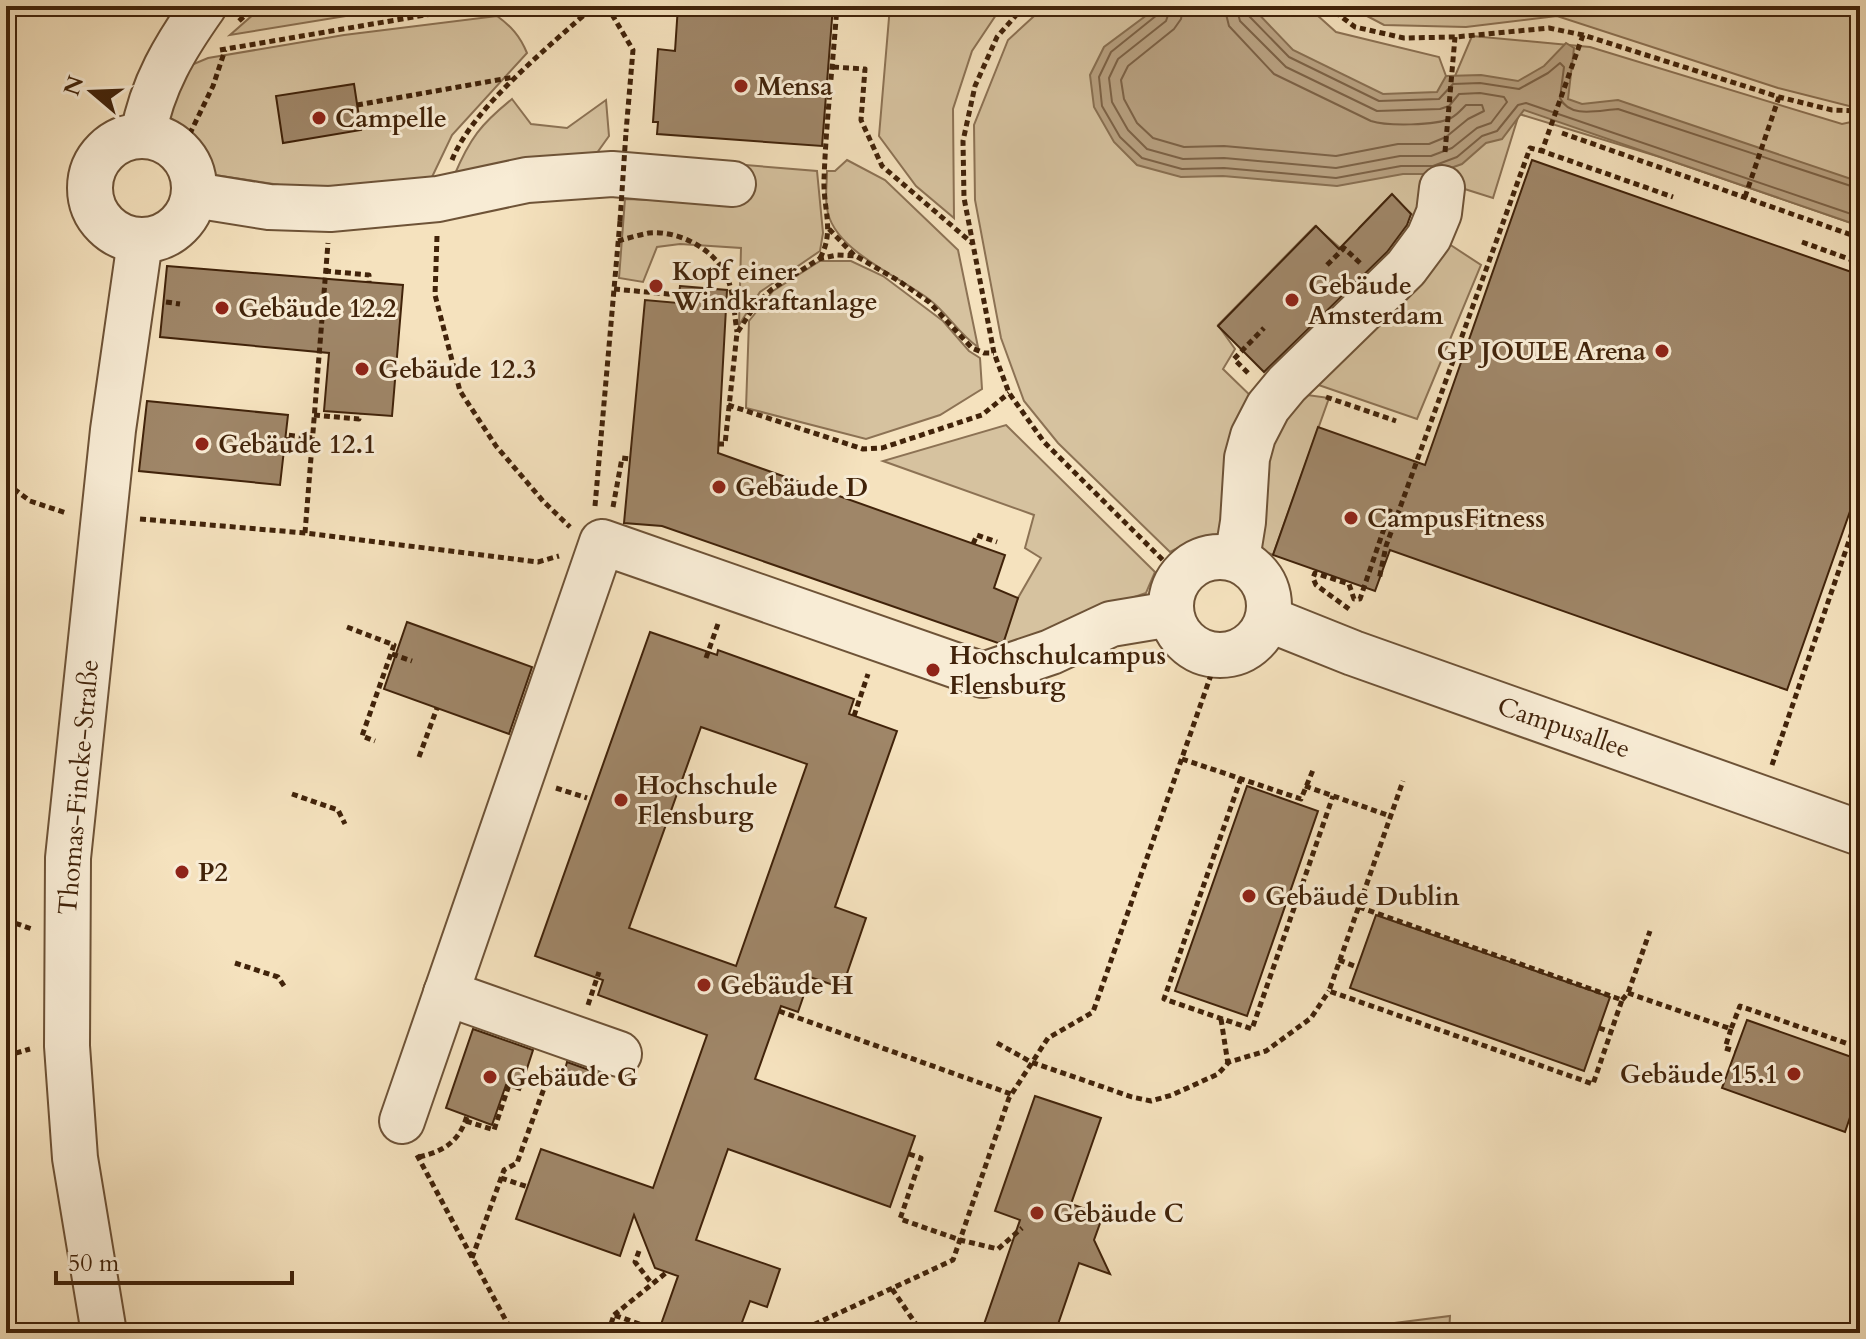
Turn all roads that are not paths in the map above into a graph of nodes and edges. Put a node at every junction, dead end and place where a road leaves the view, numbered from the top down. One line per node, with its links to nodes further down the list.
1 (204, 6): 2 (street)
2 (162, 144): 5 (street); 6 (street)
3 (733, 184): 5 (street)
4 (1442, 188): 7 (street)
5 (194, 195): 6 (street)
6 (140, 241): 14 (street, Thomas-Fincke-Straße)
7 (1237, 559): 8 (street); 9 (street)
8 (1176, 596): 9 (street); 11 (street)
9 (1268, 619): 10 (street, Campusallee)
10 (1860, 833)
11 (446, 993): 12 (street); 13 (street)
12 (619, 1054)
13 (410, 1139)
14 (104, 1333)

